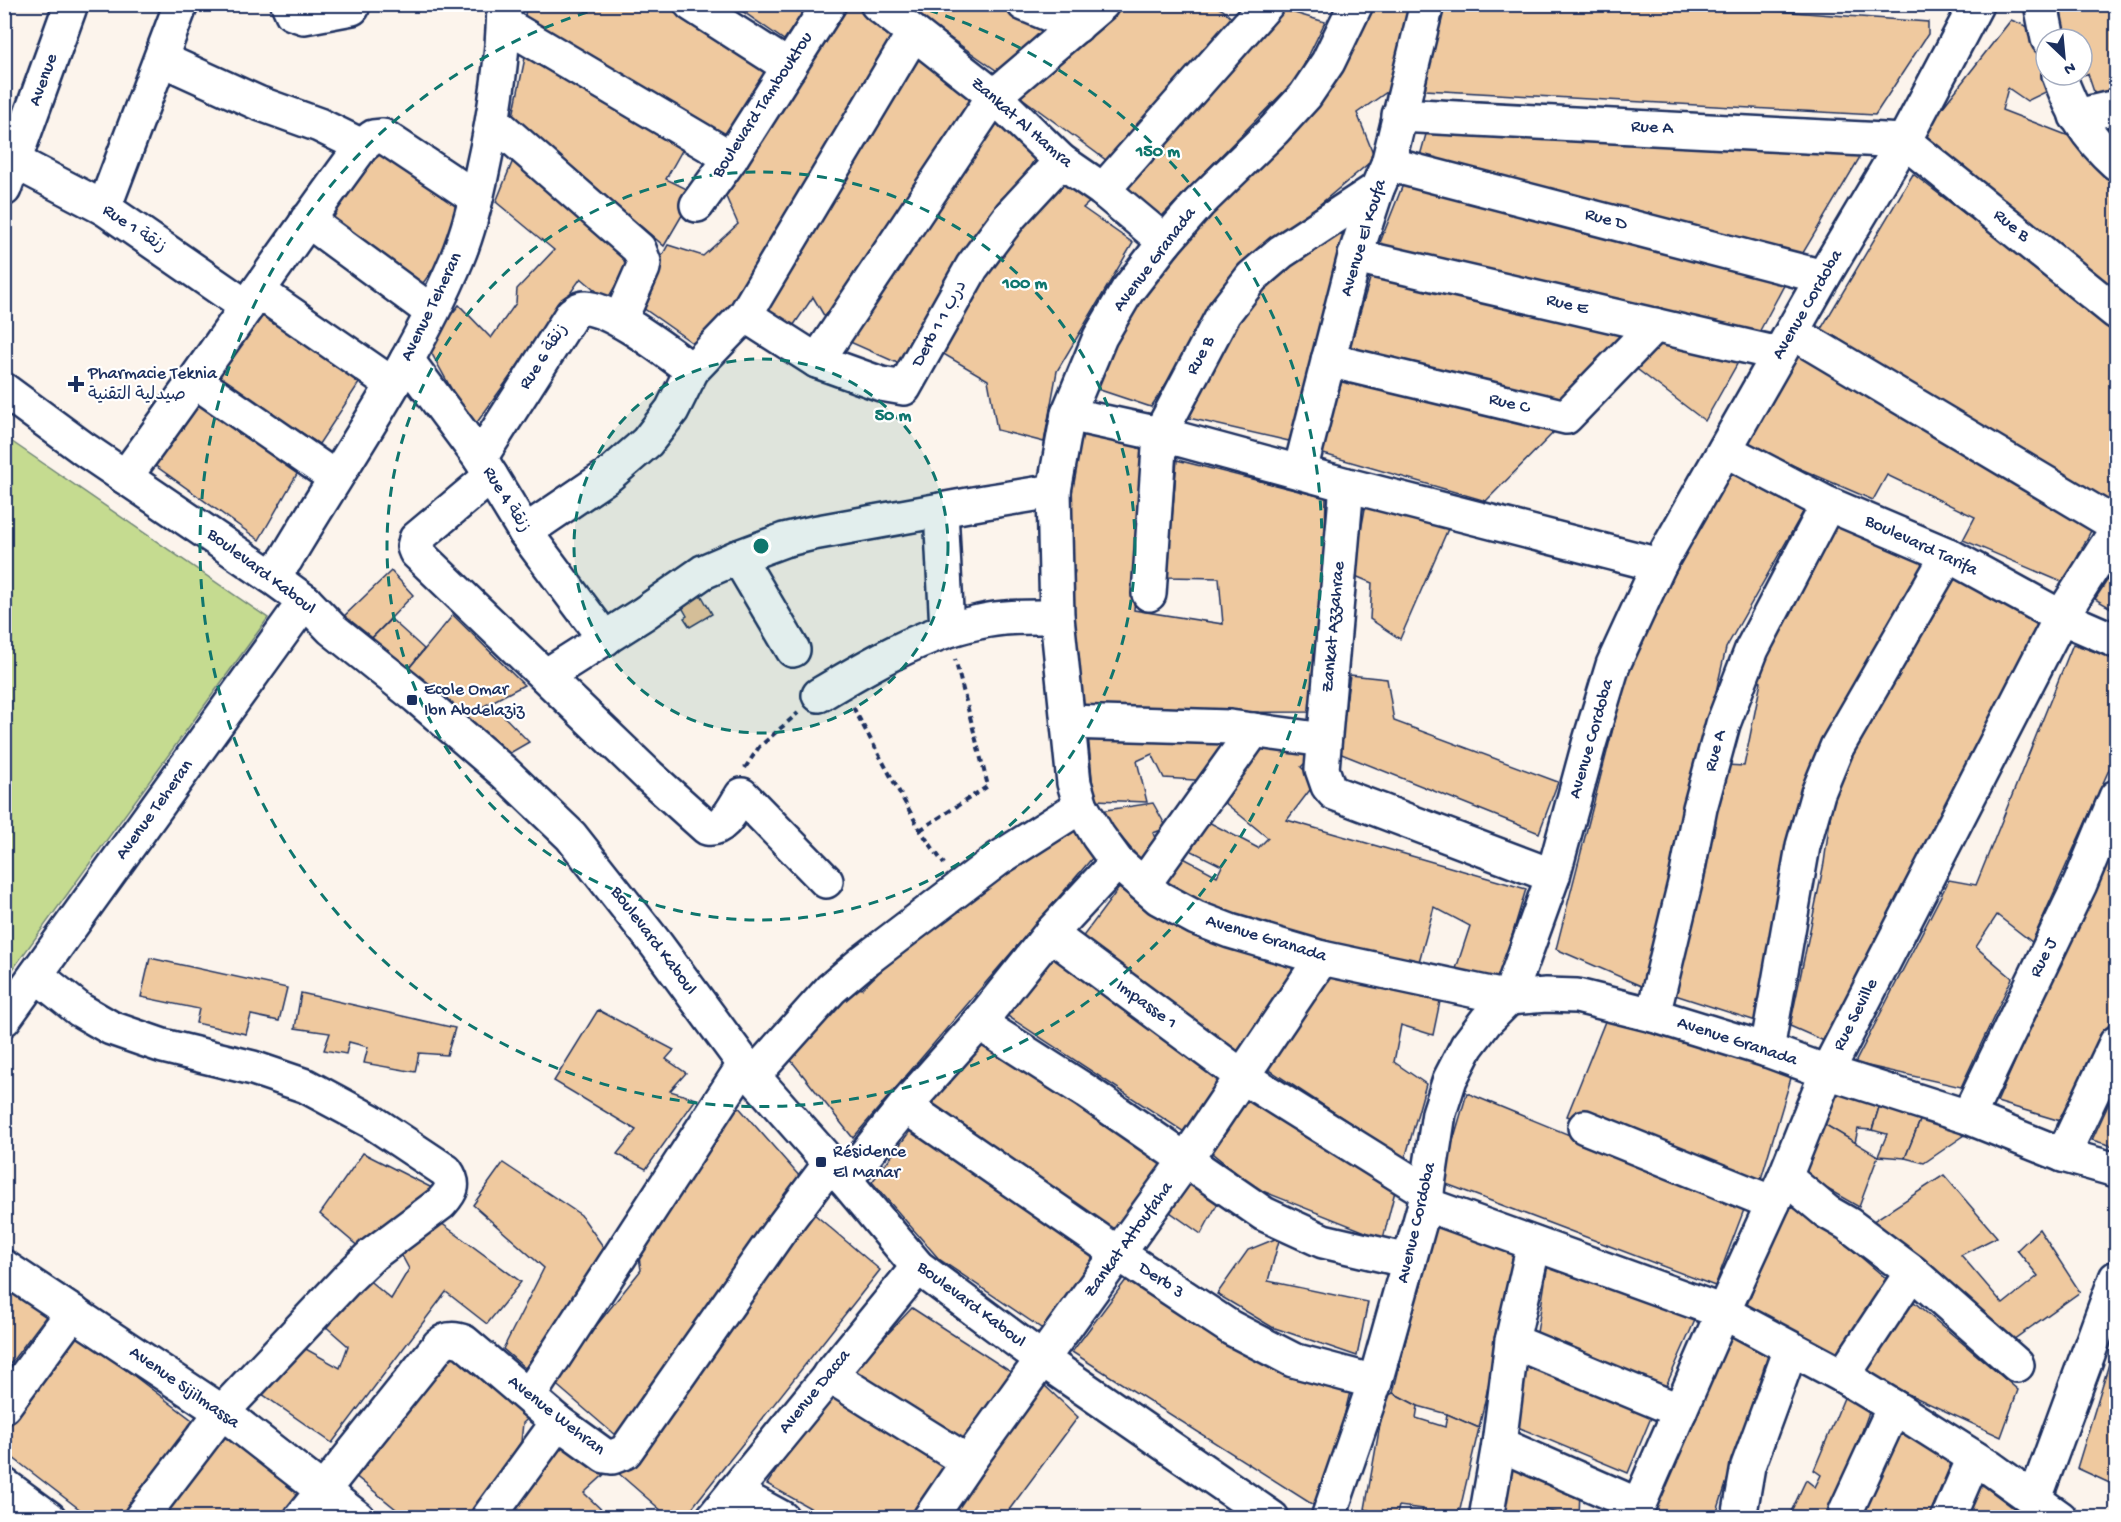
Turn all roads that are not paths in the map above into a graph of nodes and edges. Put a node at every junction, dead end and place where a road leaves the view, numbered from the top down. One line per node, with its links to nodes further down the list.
1 (71, 4): 32 (street, Avenue)
2 (181, 4): 19 (street)
3 (288, 4): 14 (street)
4 (691, 4): 20 (street)
5 (829, 4): 20 (street, Boulevard Tambouktou)
6 (877, 4): 18 (street, Zankat Al Hamra)
7 (1024, 4): 16 (street)
8 (1102, 4): 16 (street)
9 (1267, 4): 34 (street)
10 (1356, 4): 39 (street, Avenue Granada)
11 (1427, 4): 24 (street, Avenue El Koufa)
12 (2041, 4): 17 (street)
13 (1976, 5): 27 (street, Avenue Cordoba)
14 (352, 9)
15 (504, 14): 26 (street, Avenue Teheran); 29 (street)
16 (1077, 26): 22 (street)
17 (2046, 27)
18 (913, 34): 22 (street, Zankat Al Hamra); 45 (street)
19 (161, 59): 28 (street); 37 (street)
20 (789, 67): 29 (street, Boulevard Tambouktou)
21 (2064, 87): 25 (street)
22 (994, 96): 30 (street, Zankat Al Hamra); 50 (street)
23 (2116, 107): 25 (street)
24 (1399, 116): 27 (street, Rue A); 33 (street, Avenue El Koufa)
25 (2076, 116): 31 (street)
26 (493, 121): 35 (street, Avenue Teheran); 46 (street)
27 (1904, 141): 41 (street, Avenue Cordoba); 44 (street, Rue B)
28 (375, 142): 35 (street); 38 (street)
29 (731, 158): 36 (street, Boulevard Tambouktou)
30 (1061, 161): 34 (street, Zankat Al Hamra); 50 (street, Derb 1 درب 1)
31 (2116, 163)
32 (9, 175): 37 (street, Rue 1 زنقة)
33 (1382, 176): 40 (street, Avenue El Koufa); 41 (street, Rue D); 56 (street, Rue B)
34 (1103, 190): 39 (street, Zankat Al Hamra)
35 (477, 198): 43 (street, Avenue Teheran)
36 (697, 205)
37 (104, 208): 42 (street, Rue 1 زنقة)
38 (307, 220): 42 (street); 43 (street)
39 (1165, 242): 55 (street, Avenue Granada)
40 (1355, 256): 47 (street, Rue E); 49 (street, Avenue El Koufa)
41 (1823, 277): 48 (street, Avenue Cordoba)
42 (253, 299): 52 (street, Rue 1 زنقة); 53 (street)
43 (432, 312): 52 (street, Avenue Teheran)
44 (2116, 312)
45 (745, 315): 50 (street); 51 (street)
46 (620, 320): 51 (street, Rue 6 زنقة); 58 (street, Rue 6 زنقة)
47 (1655, 325): 48 (street, Rue E); 49 (street, Rue C)
48 (1786, 343): 57 (street, Avenue Cordoba); 66 (street, Rue E)
49 (1328, 360): 59 (street, Avenue El Koufa)
50 (817, 361)
51 (692, 370): 68 (street)
52 (400, 372): 58 (street, Rue 4 زنقة); 61 (street, Avenue Teheran)
53 (195, 381): 60 (street); 61 (street)
54 (4, 390): 60 (street, Boulevard Kaboul)
55 (1068, 414): 56 (street); 63 (street, Avenue Granada)
56 (1160, 434): 59 (street); 73 (street, Rue B)
57 (1725, 450): 64 (street, Boulevard Tarifa); 71 (street, Avenue Cordoba)
58 (485, 467): 68 (street, Rue 4 زنقة); 81 (street, Rue 6 زنقة)
59 (1300, 471): 62 (street)
60 (126, 477): 72 (street, Boulevard Kaboul)
61 (334, 477): 72 (street, Avenue Teheran)
62 (1347, 486): 71 (street); 85 (street, Zankat Azzahrae)
63 (1054, 491): 65 (street); 75 (street, Avenue Granada)
64 (1828, 504): 69 (street, Boulevard Tarifa); 96 (street, Rue A)
65 (941, 510): 70 (street); 77 (street)
66 (2116, 525)
67 (2116, 531): 76 (street, Rue Seville)
68 (525, 532): 78 (street, Rue 4 زنقة)
69 (1948, 555): 76 (street, Boulevard Tarifa); 100 (street)
70 (738, 557): 78 (street); 80 (street)
71 (1659, 565): 89 (street, Avenue Cordoba)
72 (272, 577): 74 (street, Boulevard Kaboul)
73 (1149, 594)
74 (305, 601): 94 (street, Avenue Teheran); 101 (street, Boulevard Kaboul)
75 (1057, 617): 77 (street); 83 (street, Avenue Granada)
76 (2061, 618): 79 (street, Boulevard Tarifa); 102 (street, Rue Seville)
77 (947, 630): 82 (street)
78 (605, 639): 81 (street)
79 (2116, 641)
80 (793, 650)
81 (547, 675): 90 (street)
82 (829, 689)
83 (1068, 722): 84 (street); 87 (street, Avenue Granada)
84 (1254, 730): 85 (street); 91 (street)
85 (1323, 754): 89 (street)
86 (2116, 797): 105 (street, Rue J)
87 (1081, 806): 88 (street, Avenue Granada); 101 (street)
88 (1117, 862): 91 (street, Avenue Granada); 92 (street, Avenue Wehran)
89 (1552, 876): 95 (street, Avenue Cordoba)
90 (826, 881)
91 (1144, 884): 93 (street, Avenue Granada)
92 (1050, 934): 98 (street, Avenue Wehran); 103 (street, Impasse 1)
93 (1322, 958): 95 (street, Avenue Granada); 103 (street, Zankat Attoufaha)
94 (36, 975): 97 (street, Avenue Teheran); 133 (street)
95 (1509, 998): 96 (street, Avenue Granada); 112 (street, Avenue Cordoba)
96 (1653, 1015): 100 (street, Avenue Granada)
97 (4, 1018)
98 (979, 1023): 104 (street, Avenue Wehran); 108 (street)
99 (2116, 1043): 107 (street)
100 (1767, 1050): 102 (street, Avenue Granada)
101 (748, 1071): 110 (street, Boulevard Kaboul); 129 (street)
102 (1827, 1072): 105 (street, Avenue Granada); 111 (street, Rue Seville)
103 (1243, 1077): 108 (street, Zankat Attoufaha); 112 (street, Impasse 1)
104 (905, 1106): 110 (street, Avenue Wehran); 114 (street, Derb 3)
105 (1968, 1117): 107 (street, Avenue Granada)
106 (1585, 1127): 111 (street)
107 (2063, 1155): 109 (street, Avenue Granada)
108 (1185, 1161): 114 (street, Zankat Attoufaha); 115 (street)
109 (2116, 1170)
110 (838, 1172): 117 (street, Boulevard Kaboul); 134 (street, Avenue Wehran)
111 (1779, 1190): 118 (street); 121 (street, Rue Seville)
112 (1426, 1198): 113 (street, Impasse 1); 115 (street, Avenue Cordoba)
113 (1534, 1244): 121 (street, Impasse 1); 122 (street)
114 (1119, 1254): 124 (street, Zankat Attoufaha); 128 (street, Derb 3)
115 (1409, 1262): 128 (street, Avenue Cordoba)
116 (4, 1267): 120 (street, Avenue Sijilmassa)
117 (918, 1267): 124 (street, Boulevard Kaboul); 126 (street, Avenue Dacca)
118 (1912, 1272): 125 (street); 127 (street)
119 (2116, 1278): 141 (street)
120 (73, 1312): 130 (street); 133 (street, Avenue Sijilmassa)
121 (1723, 1312): 123 (street, Impasse 1); 132 (street, Rue Seville)
122 (1512, 1341): 132 (street); 135 (street)
123 (1791, 1349): 127 (street, Impasse 1); 155 (street)
124 (1042, 1360): 137 (street, Zankat Attoufaha); 152 (street, Boulevard Kaboul)
125 (2017, 1365)
126 (829, 1375): 137 (street); 140 (street, Avenue Dacca)
127 (1843, 1376): 131 (street, Impasse 1)
128 (1375, 1382): 153 (street, Avenue Cordoba)
129 (529, 1396): 134 (street, Avenue Wehran); 139 (street, Avenue Wehran)
130 (4, 1406)
131 (1894, 1407): 136 (street, Impasse 1); 143 (street)
132 (1680, 1411): 142 (street, Rue Seville)
133 (222, 1412): 139 (street, Avenue Sijilmassa); 145 (street)
134 (558, 1422): 148 (street)
135 (1499, 1444): 142 (street); 154 (street)
136 (1974, 1458): 141 (street, Impasse 1); 156 (street)
137 (968, 1462): 151 (street, Zankat Attoufaha)
138 (4, 1485): 144 (street)
139 (321, 1491): 146 (street, Avenue Wehran); 147 (street, Avenue Sijilmassa)
140 (734, 1491): 149 (street, Avenue Dacca); 150 (street)
141 (2047, 1509)
142 (1636, 1511)
143 (1846, 1511)
144 (42, 1516)
145 (141, 1518)
146 (301, 1518)
147 (358, 1518)
148 (488, 1518)
149 (713, 1518)
150 (782, 1518)
151 (930, 1518)
152 (1272, 1518)
153 (1328, 1518)
154 (1486, 1518)
155 (1739, 1518)
156 (1948, 1518)

